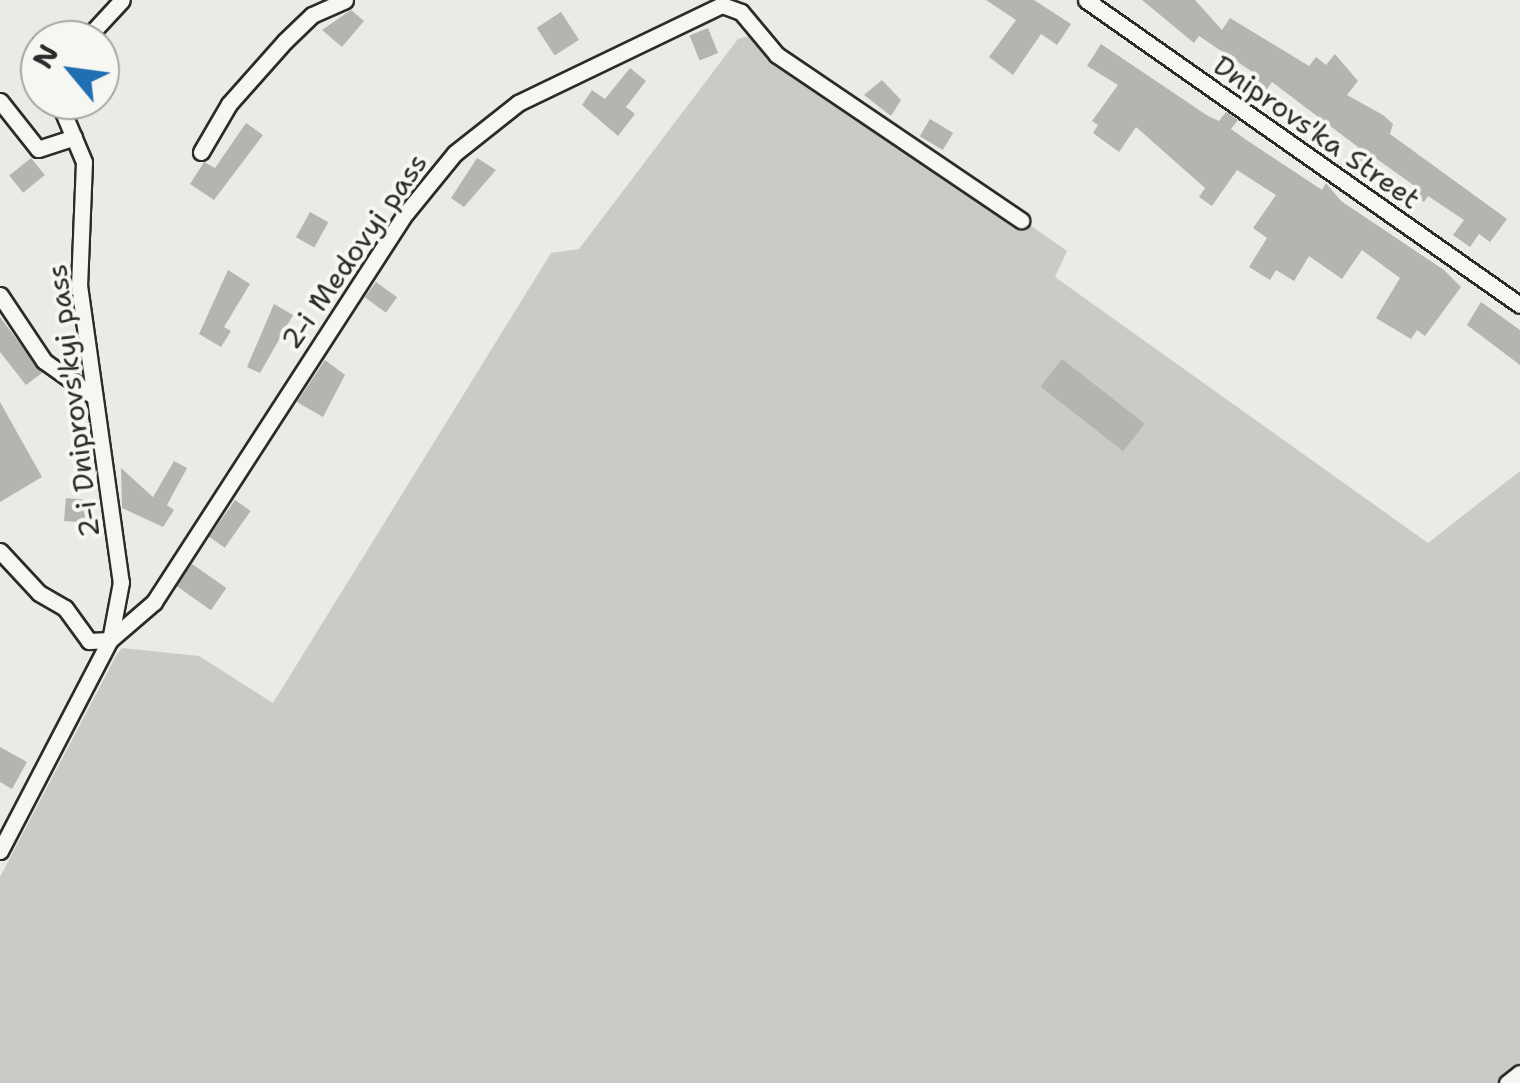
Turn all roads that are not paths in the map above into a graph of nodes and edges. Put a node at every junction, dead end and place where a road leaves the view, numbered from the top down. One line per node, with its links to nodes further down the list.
1 (122, 0): 4 (street)
2 (345, 0): 8 (street)
3 (1086, 0): 11 (street, Dniprovs'ka Street)
4 (104, 20)
5 (0, 101): 7 (street)
6 (67, 120): 7 (street, 2-i Dniprovs'kyi pass)
7 (74, 137): 12 (street, 2-i Dniprovs'kyi pass)
8 (201, 152)
9 (1021, 220): 14 (street, 2-i Medovyi pass)
10 (0, 295): 12 (street)
11 (1520, 305)
12 (92, 395): 14 (street, 2-i Dniprovs'kyi pass)
13 (0, 551): 14 (street)
14 (110, 640): 15 (street, 2-i Medovyi pass)
15 (5, 828): 16 (street, 2-i Medovyi pass)
16 (0, 851)
17 (1520, 1073): 18 (street)
18 (1506, 1083)

